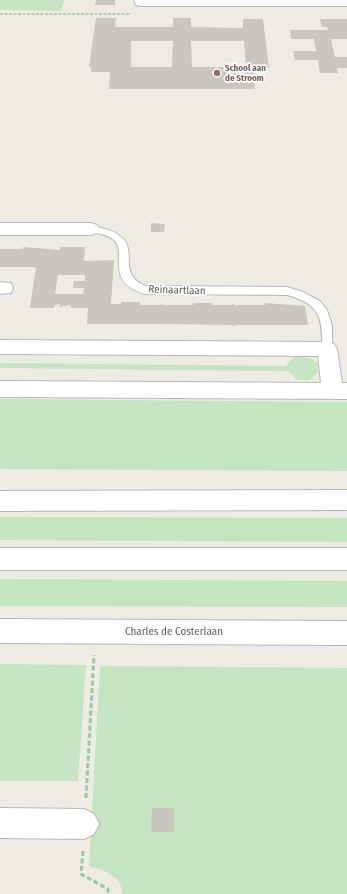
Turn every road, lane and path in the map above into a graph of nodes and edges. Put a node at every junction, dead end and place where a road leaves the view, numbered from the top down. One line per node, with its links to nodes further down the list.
1 (141, 1): 2 (street); 4 (path)
2 (271, 1): 3 (street)
3 (347, 2)
4 (0, 14)
5 (0, 228): 6 (street, Reinaartlaan)
6 (91, 229): 8 (lane, Reinaartlaan)
7 (0, 347): 8 (street)
8 (327, 350): 10 (street, Reinaartlaan)
9 (0, 389): 10 (street, Reinaartlaan)
10 (340, 391)
11 (347, 500): 12 (street)
12 (0, 501)
13 (0, 559): 14 (street)
14 (347, 559)
15 (0, 631): 16 (street, Charles de Costerlaan)
16 (95, 631): 17 (street, Charles de Costerlaan); 19 (path)
17 (347, 633)
18 (0, 823): 19 (street)
19 (84, 824): 20 (path)
20 (108, 894)

